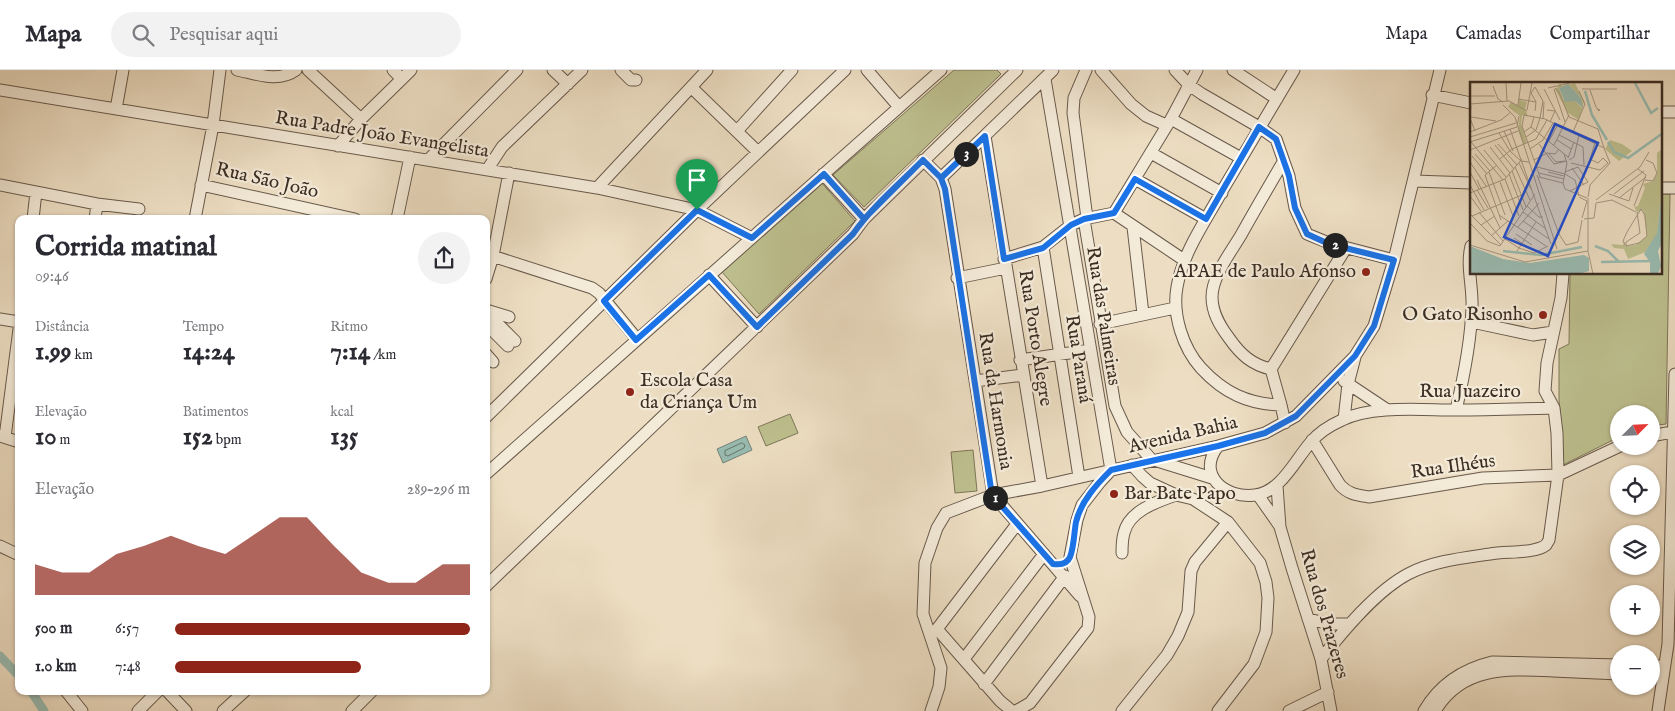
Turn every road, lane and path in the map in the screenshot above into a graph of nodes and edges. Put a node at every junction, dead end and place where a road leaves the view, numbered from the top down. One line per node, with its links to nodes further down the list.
1 (123, 70): 37 (street)
2 (220, 70): 42 (street)
3 (237, 70): 4 (street)
4 (296, 70)
5 (308, 70): 40 (street)
6 (393, 70): 26 (street)
7 (411, 70): 26 (street)
8 (517, 70): 51 (street)
9 (553, 70): 29 (street)
10 (582, 70): 29 (street)
11 (621, 70): 28 (street)
12 (707, 70): 31 (street)
13 (792, 70): 44 (street)
14 (845, 70): 47 (street)
15 (867, 70): 36 (street)
16 (941, 70): 36 (street)
17 (1017, 70): 52 (street)
18 (1054, 70): 27 (street)
19 (1086, 70): 79 (street, Rua das Palmeiras)
20 (1101, 70): 41 (street)
21 (1175, 70): 30 (street)
22 (1197, 70): 30 (street)
23 (1233, 70): 34 (street)
24 (1294, 70): 34 (street)
25 (1440, 70): 33 (street, Avenida Bahia)
26 (402, 79): 40 (street)
27 (1045, 79): 45 (street); 81 (street, Rua das Palmeiras)
28 (636, 80)
29 (568, 84): 54 (street)
30 (1188, 84): 41 (street); 43 (street)
31 (691, 87): 44 (street); 63 (street)
32 (0, 90): 37 (street, Rua Padre João Evangelista)
33 (1432, 96): 35 (street); 59 (street, Avenida Bahia)
34 (1277, 99): 43 (street)
35 (1470, 103)
36 (899, 107): 56 (street)
37 (116, 109): 42 (street, Rua Padre João Evangelista)
38 (1662, 112): 39 (street)
39 (1675, 112)
40 (361, 119): 46 (street)
41 (1169, 122): 48 (street); 50 (street)
42 (213, 125): 46 (street, Rua Padre João Evangelista); 62 (street)
43 (1259, 127): 50 (street); 53 (street)
44 (737, 131): 47 (street)
45 (985, 136): 57 (street); 90 (street, Rua Porto Alegre)
46 (338, 146): 49 (street, Rua Padre João Evangelista)
47 (758, 152): 70 (street)
48 (1151, 153): 58 (street); 67 (street)
49 (410, 157): 51 (street, Rua Padre João Evangelista); 77 (street)
50 (1242, 158): 67 (street)
51 (428, 160): 54 (street, Rua Padre João Evangelista)
52 (923, 160): 57 (street); 78 (street)
53 (1283, 162): 85 (street); 115 (street)
54 (488, 170): 55 (street, Rua Padre João Evangelista)
55 (509, 173): 63 (street, Rua Padre João Evangelista); 87 (street)
56 (824, 174): 78 (street); 83 (street)
57 (941, 178): 95 (street, Rua da Harmonia)
58 (1135, 179): 72 (street); 80 (street)
59 (1414, 181): 60 (street); 89 (street, Avenida Bahia)
60 (1470, 183)
61 (0, 184): 66 (street)
62 (202, 184): 71 (street, Rua São João); 75 (street)
63 (597, 188): 70 (street, Rua Padre João Evangelista)
64 (1662, 188): 65 (street)
65 (1675, 188)
66 (36, 192): 68 (street); 73 (street)
67 (1222, 193): 80 (street)
68 (98, 204): 69 (street); 74 (street)
69 (139, 209)
70 (697, 210): 83 (street, Rua Padre João Evangelista); 96 (street)
71 (304, 213): 76 (street, Rua São João)
72 (1114, 213): 79 (street); 82 (street)
73 (33, 215)
74 (96, 215)
75 (196, 215)
76 (321, 215)
77 (398, 215)
78 (864, 219): 107 (street)
79 (1085, 219): 81 (street); 105 (street, Rua das Palmeiras)
80 (1206, 219): 88 (street)
81 (1071, 225): 84 (street); 110 (street, Rua das Palmeiras)
82 (1133, 227): 88 (street); 99 (street)
83 (752, 238): 92 (street)
84 (1043, 248): 90 (street); 112 (street, Rua Paraná)
85 (1346, 248): 89 (street); 115 (street)
86 (1470, 251): 91 (street)
87 (490, 255): 96 (street)
88 (1184, 260): 97 (street)
89 (1394, 260): 113 (street, Avenida Bahia)
90 (1005, 264): 95 (street); 114 (street, Rua Porto Alegre)
91 (1470, 266)
92 (709, 275): 107 (street); 109 (street)
93 (1471, 275): 104 (street)
94 (1563, 275): 108 (street)
95 (958, 278): 119 (street, Rua da Harmonia)
96 (604, 301): 109 (street); 125 (street)
97 (1175, 308): 99 (street); 121 (street)
98 (490, 312): 101 (street)
99 (1143, 314): 105 (street)
100 (490, 316): 106 (street)
101 (509, 317)
102 (0, 319): 103 (street)
103 (15, 321)
104 (1472, 322): 108 (street); 124 (street)
105 (1100, 324): 135 (street, Rua das Palmeiras)
106 (490, 327)
107 (757, 327): 157 (street)
108 (1553, 332): 122 (street)
109 (636, 340): 137 (street)
110 (1090, 350): 112 (street); 138 (street, Rua das Palmeiras)
111 (15, 354): 130 (street)
112 (1059, 354): 114 (street); 140 (street, Rua Paraná)
113 (1355, 356): 118 (street, Avenida Bahia); 120 (street, Avenida Bahia)
114 (1020, 360): 117 (street, Rua Porto Alegre)
115 (1271, 368): 121 (street)
116 (1675, 374): 128 (street)
117 (1022, 375): 119 (street); 142 (street, Rua Porto Alegre)
118 (1335, 376): 120 (street); 127 (street, Avenida Bahia)
119 (975, 381): 144 (street, Rua da Harmonia)
120 (1348, 384): 123 (street); 126 (street, Avenida Bahia)
121 (1281, 405): 127 (street)
122 (1554, 408): 124 (street, Rua Juazeiro); 139 (street)
123 (1386, 410): 124 (street, Rua Juazeiro); 126 (street, Rua Juazeiro)
124 (1456, 410)
125 (490, 413)
126 (1344, 419): 131 (street, Rua Juazeiro)
127 (1285, 423): 133 (street, Avenida Bahia)
128 (1672, 432): 129 (street); 167 (street)
129 (1660, 434)
130 (2, 436): 132 (street)
131 (1312, 440): 139 (street, Rua Ilhéus); 143 (street, Rua Juazeiro)
132 (15, 441)
133 (1218, 446): 135 (street, Avenida Bahia); 141 (street)
134 (1610, 451): 139 (street, Rua Ilhéus)
135 (1152, 460): 136 (street, Avenida Bahia); 141 (street)
136 (1132, 465): 138 (street, Avenida Bahia); 145 (street)
137 (490, 470)
138 (1111, 470): 140 (street, Avenida Bahia); 154 (street)
139 (1558, 475): 160 (street)
140 (1079, 477): 142 (street, Avenida Bahia)
141 (1212, 478): 146 (street)
142 (1042, 486): 144 (street, Avenida Bahia)
143 (1276, 486): 146 (street); 149 (street, Rua dos Prazeres)
144 (992, 495): 148 (street); 161 (street, Rua da Harmonia)
145 (1176, 495): 147 (street); 152 (street)
146 (1258, 495): 149 (street, Rua dos Prazeres)
147 (1228, 522): 187 (street); 188 (street)
148 (1017, 524): 153 (street); 161 (street)
149 (1280, 527): 159 (street, Rua dos Prazeres)
150 (0, 546): 151 (street)
151 (15, 553)
152 (1122, 553)
153 (1044, 554): 155 (street); 162 (street)
154 (1070, 557): 155 (street); 158 (street)
155 (1053, 564): 156 (street)
156 (1065, 576): 158 (street); 171 (street)
157 (490, 582)
158 (1086, 603): 186 (street)
159 (1308, 619): 160 (street); 163 (street, Rua dos Prazeres)
160 (1349, 624): 163 (street)
161 (934, 631): 162 (street); 184 (street, Rua da Harmonia)
162 (964, 658): 171 (street)
163 (1321, 660): 172 (street, Rua dos Prazeres)
164 (1610, 665): 165 (street)
165 (1544, 666): 168 (street); 178 (street)
166 (1660, 666): 167 (street)
167 (1664, 666): 170 (street)
168 (1610, 673)
169 (1660, 678): 170 (street)
170 (1663, 679): 191 (street)
171 (984, 684): 185 (street)
172 (1328, 692): 189 (street); 190 (street, Rua dos Prazeres)
173 (69, 695): 179 (street)
174 (154, 695): 180 (street)
175 (172, 695): 181 (street)
176 (241, 695): 182 (street)
177 (368, 695): 183 (street)
178 (1432, 707)
179 (82, 711)
180 (138, 711)
181 (186, 711)
182 (223, 711)
183 (352, 711)
184 (930, 711)
185 (1012, 711)
186 (1016, 711)
187 (1122, 711)
188 (1218, 711)
189 (1289, 711)
190 (1331, 711)
191 (1658, 711)

